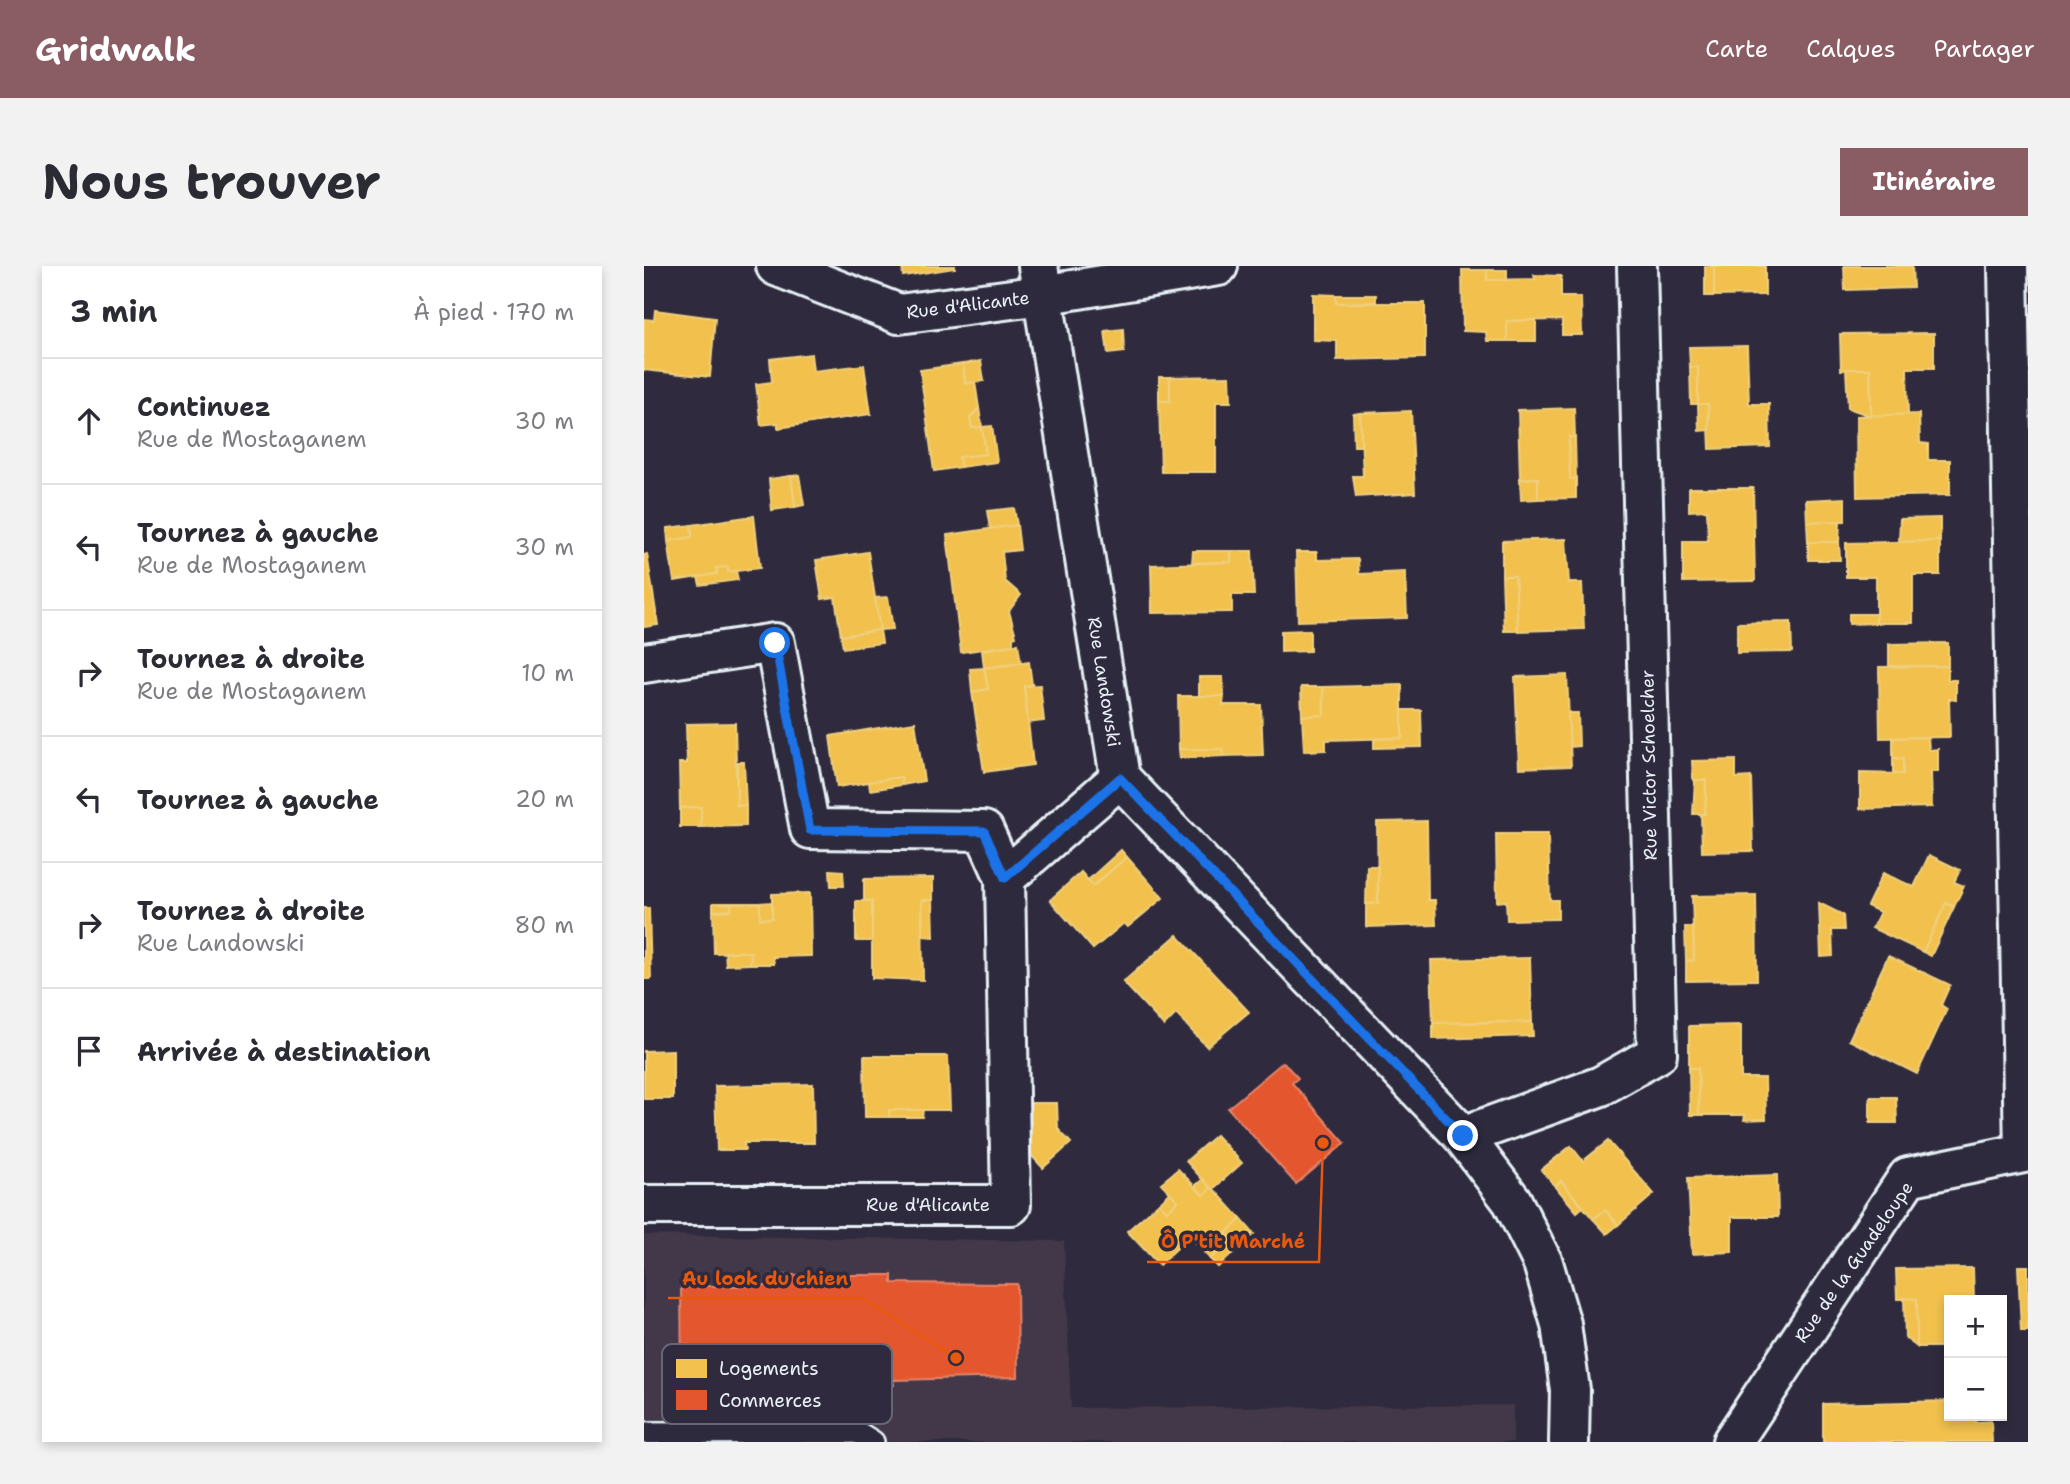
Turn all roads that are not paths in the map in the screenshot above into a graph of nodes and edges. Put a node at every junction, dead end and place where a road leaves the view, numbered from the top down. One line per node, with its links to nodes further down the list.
1 (776, 266): 5 (street, Rue d'Alicante)
2 (1218, 266): 5 (street)
3 (1637, 266): 9 (street, Rue Victor Schoelcher)
4 (2008, 266): 10 (street, Rue de la Guadeloupe)
5 (1040, 281): 7 (street, Rue Landowski)
6 (644, 663): 8 (street)
7 (1120, 778): 8 (street); 9 (street)
8 (1005, 878): 11 (street, Rue d'Alicante)
9 (1463, 1136): 14 (street)
10 (2026, 1153): 15 (street, Rue de la Guadeloupe)
11 (644, 1205)
12 (644, 1433): 13 (lane)
13 (873, 1442)
14 (1569, 1442)
15 (1732, 1442)

